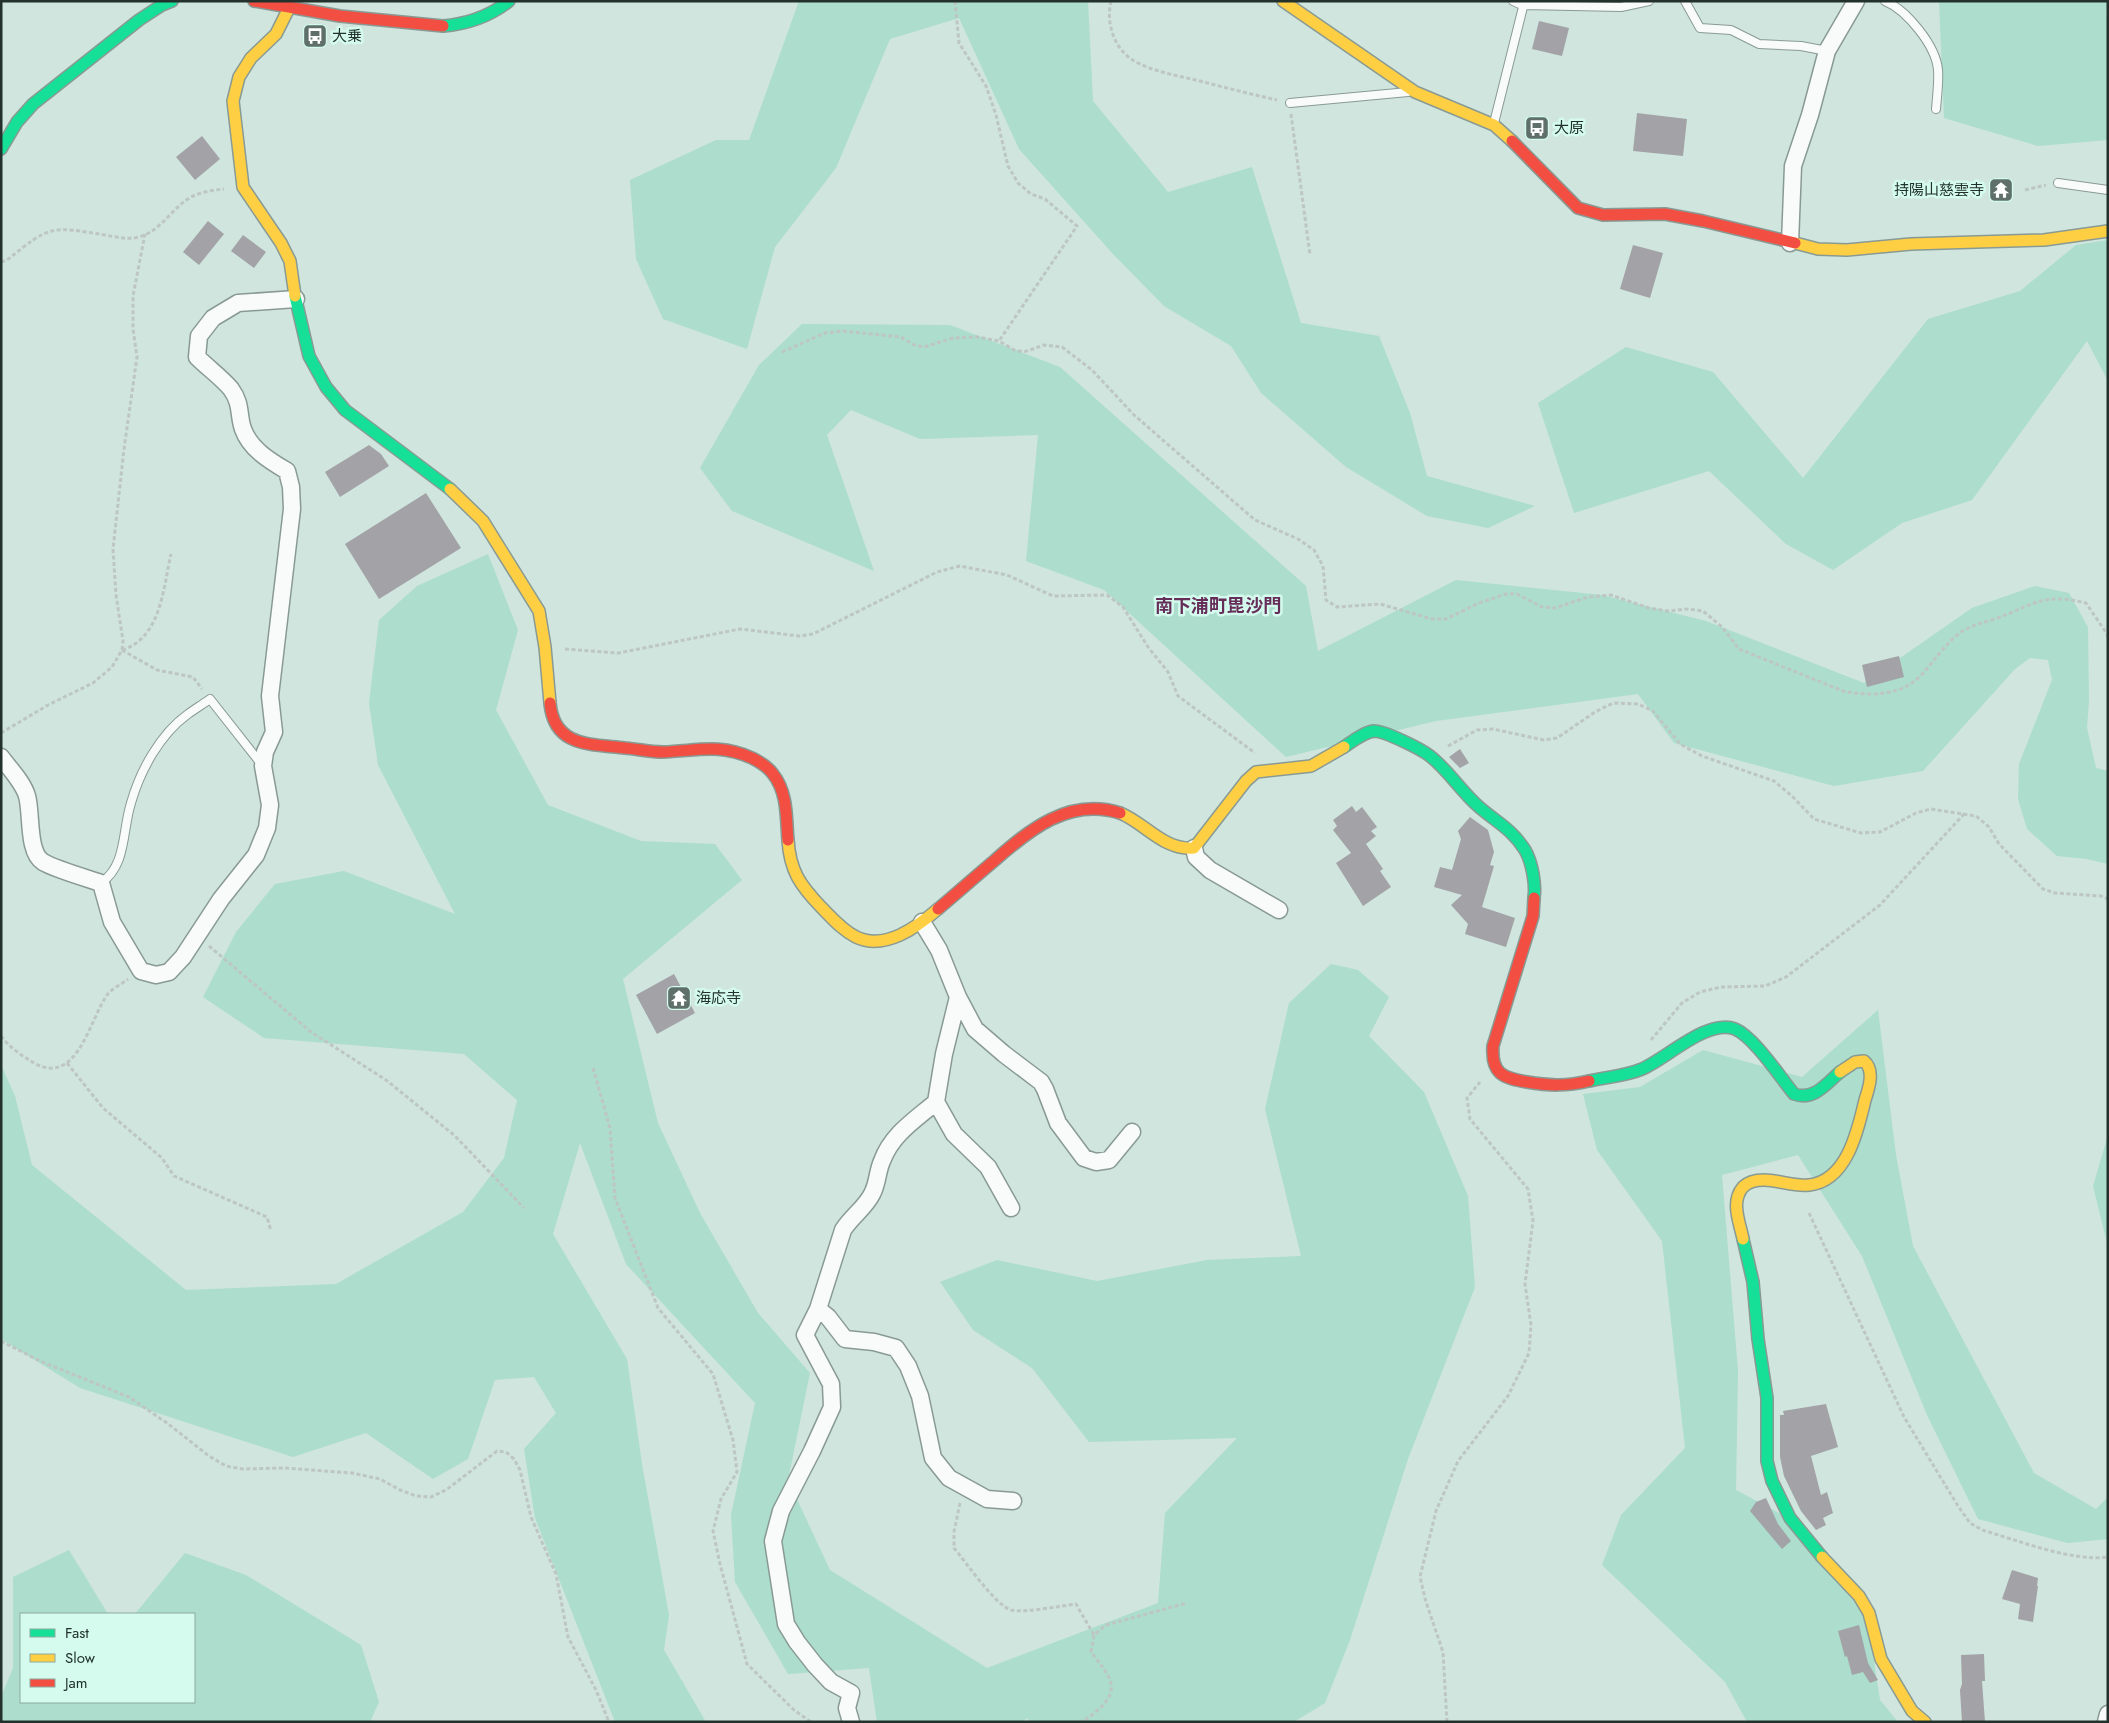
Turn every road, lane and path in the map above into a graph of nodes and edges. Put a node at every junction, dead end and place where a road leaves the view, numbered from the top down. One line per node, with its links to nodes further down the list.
1 (172, 1): 19 (street)
2 (254, 1): 13 (street)
3 (509, 1): 13 (street)
4 (955, 1): 30 (path)
5 (1111, 1): 16 (path)
6 (1283, 1): 15 (street)
7 (1513, 1): 12 (lane)
8 (1649, 1): 12 (lane)
9 (1685, 1): 14 (lane)
10 (1856, 1): 14 (street)
11 (1885, 1): 17 (lane)
12 (1523, 3): 18 (lane)
13 (289, 8): 21 (street)
14 (1827, 51): 26 (street)
15 (1415, 92): 16 (lane); 18 (street)
16 (1290, 103): 27 (path)
17 (1936, 108)
18 (1494, 124): 26 (street)
19 (1, 150)
20 (2058, 183): 22 (path); 23 (lane)
21 (243, 187): 25 (path); 29 (street)
22 (2024, 190)
23 (2108, 190)
24 (2108, 231): 26 (street)
25 (145, 234): 28 (path); 35 (path)
26 (1790, 243)
27 (1310, 255)
28 (1, 262)
29 (296, 299): 34 (street); 40 (street)
30 (999, 341): 31 (path); 33 (path)
31 (782, 352)
32 (171, 554): 35 (path)
33 (2108, 639)
34 (545, 647): 41 (path); 47 (street)
35 (122, 650): 36 (path); 37 (path)
36 (210, 700): 40 (lane); 44 (lane)
37 (1, 733)
38 (1430, 756): 41 (street); 42 (path); 55 (street)
39 (1, 757): 44 (street)
40 (263, 766): 48 (street)
41 (1274, 770): 43 (street)
42 (1964, 814): 45 (path); 52 (path)
43 (1194, 848): 46 (street); 47 (street)
44 (101, 883): 49 (street)
45 (2108, 899)
46 (1279, 910)
47 (922, 922): 50 (street)
48 (197, 936): 49 (street); 58 (path)
49 (141, 971): 53 (path)
50 (958, 998): 56 (street); 57 (street)
51 (1, 1036): 53 (path)
52 (1648, 1043)
53 (66, 1063): 61 (path)
54 (593, 1068): 71 (path)
55 (1496, 1070): 74 (path); 75 (street)
56 (936, 1102): 59 (street); 62 (street)
57 (1132, 1132)
58 (524, 1208)
59 (1010, 1208)
60 (1809, 1213): 66 (path)
61 (271, 1231)
62 (818, 1309): 64 (street); 72 (street)
63 (1, 1341): 70 (path)
64 (963, 1485): 65 (street); 68 (path)
65 (1013, 1501)
66 (2108, 1557)
67 (1187, 1602): 68 (path)
68 (1094, 1635): 73 (path)
69 (2108, 1714): 76 (street)
70 (610, 1722)
71 (811, 1722)
72 (852, 1722)
73 (1079, 1722)
74 (1446, 1722)
75 (1925, 1722)
76 (2106, 1722)

